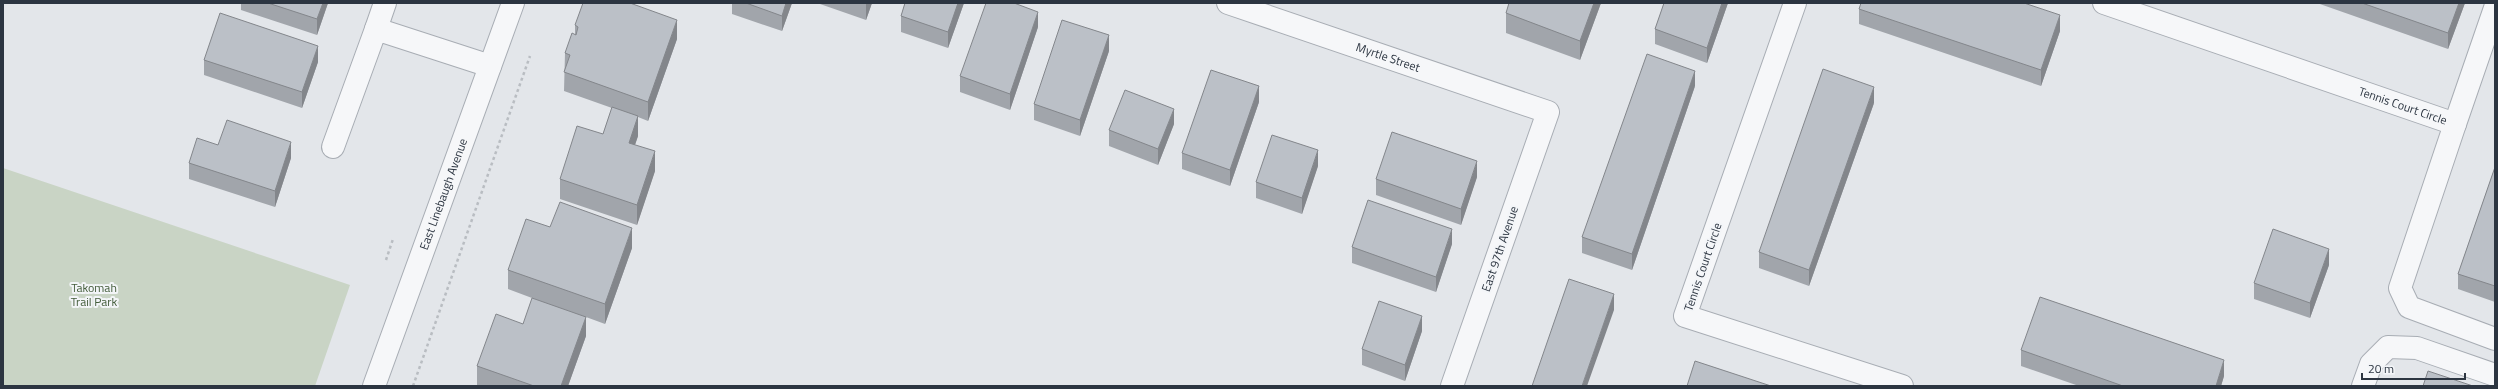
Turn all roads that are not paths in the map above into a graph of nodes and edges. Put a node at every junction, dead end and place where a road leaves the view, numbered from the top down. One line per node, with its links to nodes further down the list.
1 (385, 3): 7 (street)
2 (513, 3): 8 (street, East Linebaugh Avenue)
3 (1228, 3): 9 (street, Myrtle Street)
4 (1795, 3): 16 (street, Tennis Court Circle)
5 (2104, 3): 10 (street, Tennis Court Circle)
6 (2495, 8): 10 (street)
7 (376, 30): 8 (street); 11 (street)
8 (490, 66): 14 (street, East Linebaugh Avenue)
9 (1548, 112): 15 (street, East 97th Avenue)
10 (2455, 124): 12 (street, Tennis Court Circle)
11 (333, 147)
12 (2495, 340)
13 (2495, 375): 17 (street)
14 (374, 386)
15 (1452, 386)
16 (1902, 386)
17 (2363, 386)

